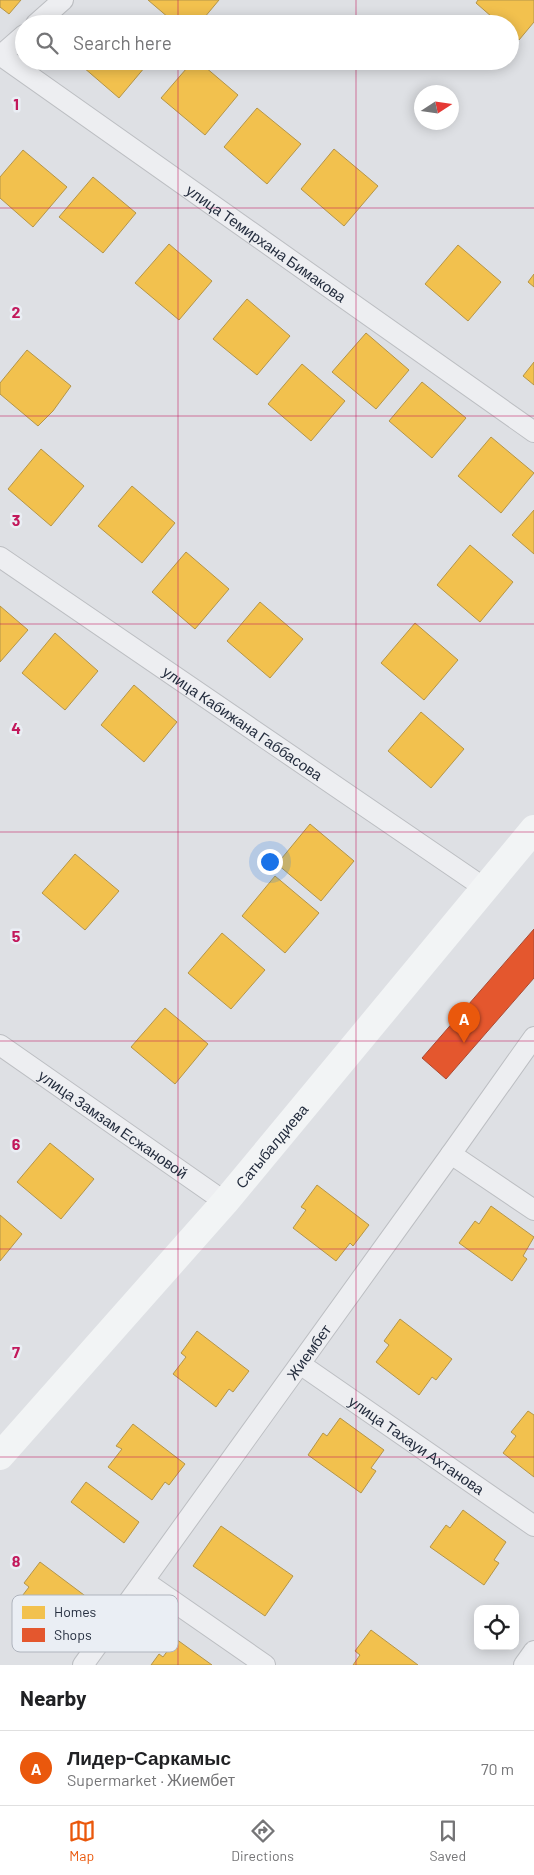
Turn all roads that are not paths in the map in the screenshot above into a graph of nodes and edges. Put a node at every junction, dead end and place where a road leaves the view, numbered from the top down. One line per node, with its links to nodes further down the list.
1 (63, 0): 2 (street)
2 (46, 15)
3 (15, 43): 4 (street)
4 (0, 56): 5 (street, улица Темирхана Бимакова)
5 (15, 67)
6 (20, 70): 7 (street, улица Темирхана Бимакова)
7 (534, 432)
8 (0, 557): 10 (street, улица Кабижана Габбасова)
9 (534, 829): 10 (street, Сатыбалдиева)
10 (486, 889): 14 (street, Сатыбалдиева)
11 (534, 1037): 13 (street, Жиембет)
12 (0, 1045): 14 (street, улица Замзам Есжановой)
13 (452, 1154): 15 (street); 16 (street, Жиембет)
14 (225, 1202): 17 (street, Сатыбалдиева)
15 (534, 1210)
16 (300, 1364): 18 (street, улица Тахауи Ахтанова); 19 (street, Жиембет)
17 (0, 1456)
18 (534, 1526)
19 (144, 1581): 20 (street, Жиембет); 21 (street)
20 (134, 1595)
21 (164, 1595)
22 (178, 1605): 26 (street)
23 (534, 1651): 27 (street)
24 (92, 1652): 25 (street, Жиембет)
25 (83, 1665)
26 (265, 1665)
27 (524, 1665)

